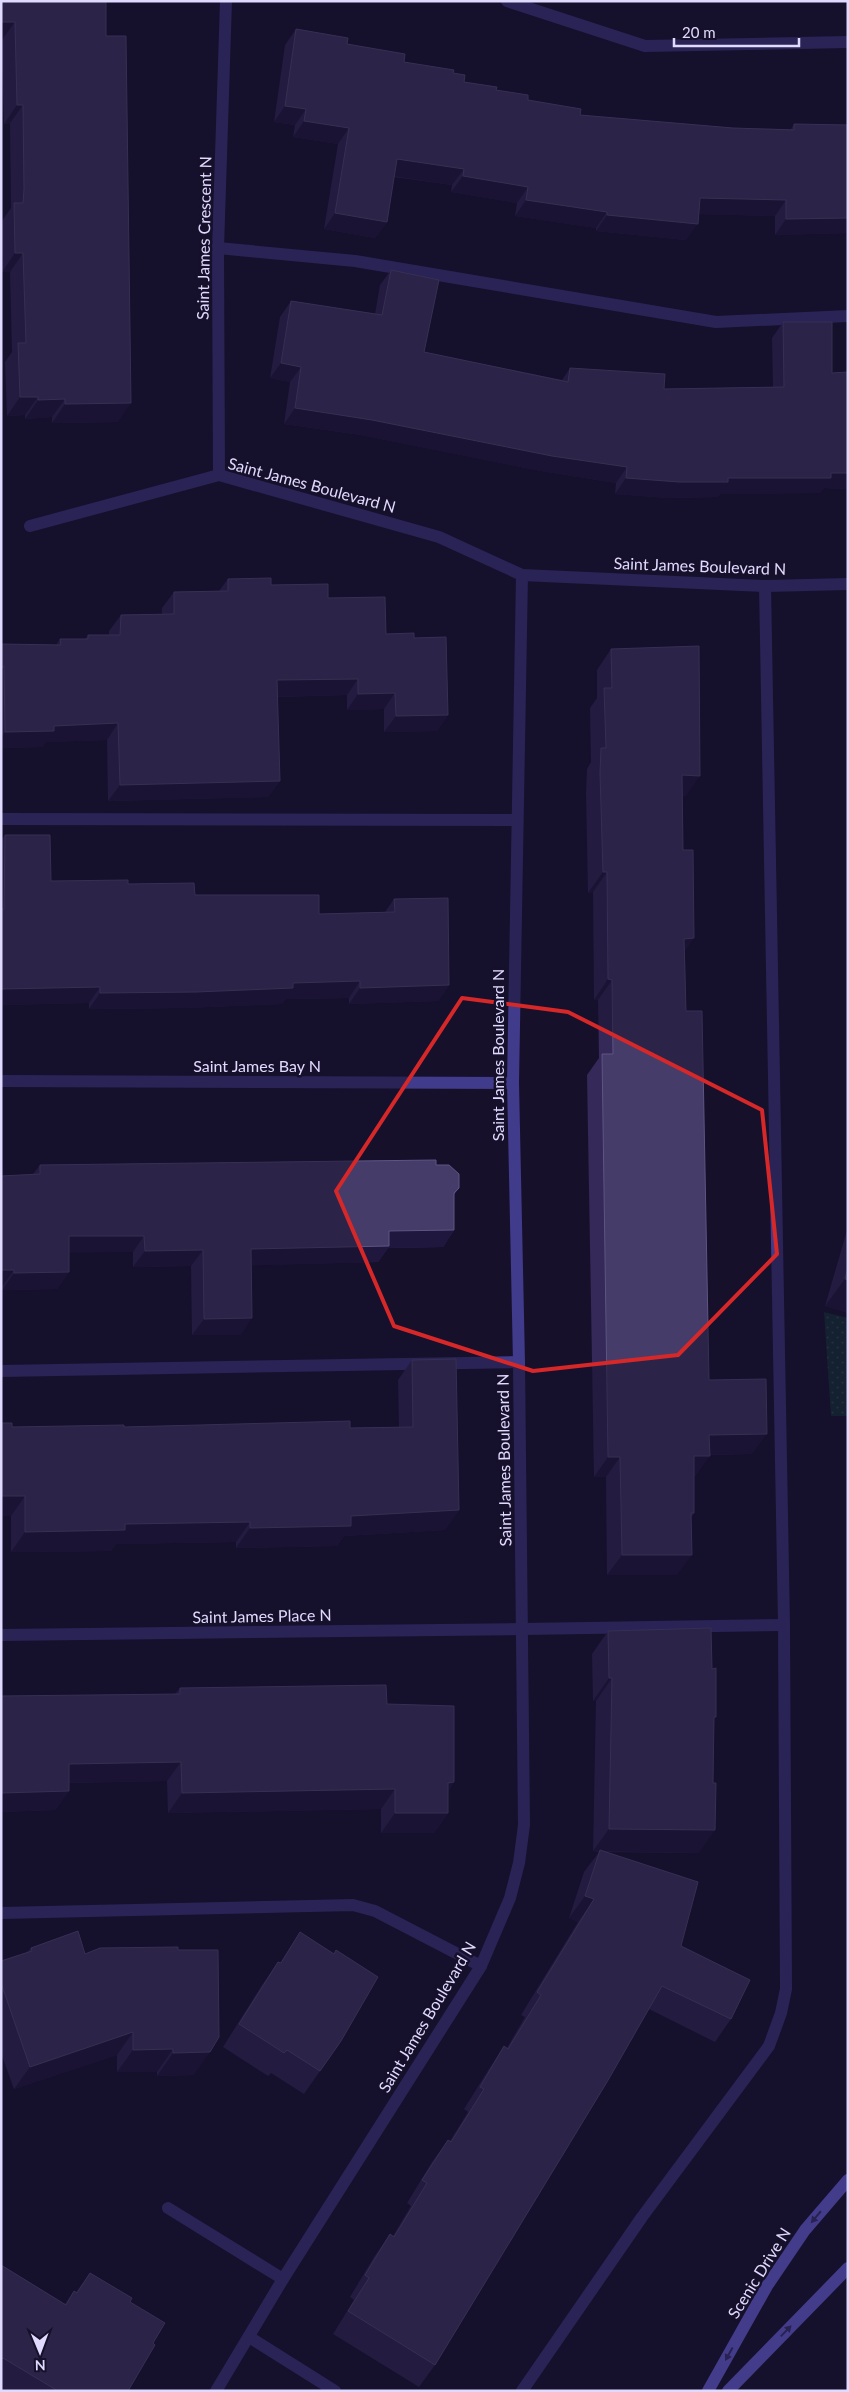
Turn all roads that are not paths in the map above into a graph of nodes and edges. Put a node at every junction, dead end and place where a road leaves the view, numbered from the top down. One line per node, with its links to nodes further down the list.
1 (226, 1): 4 (street, Saint James Crescent N)
2 (507, 1): 3 (street)
3 (848, 42)
4 (218, 248): 5 (street); 6 (street, Saint James Crescent N)
5 (848, 316)
6 (220, 475): 7 (street, Saint James Boulevard N); 8 (street, Saint James Boulevard N)
7 (30, 526)
8 (522, 575): 10 (street, Saint James Boulevard N); 12 (street, Saint James Boulevard N)
9 (848, 584): 10 (street, Saint James Boulevard N)
10 (765, 586): 17 (street)
11 (1, 819): 12 (street)
12 (517, 820): 14 (street, Saint James Boulevard N)
13 (1, 1081): 14 (street, Saint James Bay N)
14 (513, 1084): 15 (street, Saint James Boulevard N)
15 (519, 1362): 16 (street); 18 (street, Saint James Boulevard N)
16 (1, 1371)
17 (784, 1625): 18 (street, Saint James Place N); 29 (street)
18 (523, 1629): 19 (street, Saint James Place N); 21 (street, Saint James Boulevard N)
19 (1, 1635)
20 (1, 1913): 21 (street)
21 (481, 1966): 25 (street, Saint James Boulevard N)
22 (848, 2180): 30 (main road, Scenic Drive N, one-way to 30)
23 (168, 2208): 25 (street)
24 (848, 2268): 31 (main road, one-way to 24)
25 (283, 2279): 26 (street, Saint James Boulevard N)
26 (249, 2337): 27 (street, Saint James Boulevard N); 28 (street)
27 (216, 2391)
28 (335, 2391)
29 (522, 2391)
30 (708, 2391)
31 (728, 2391)

